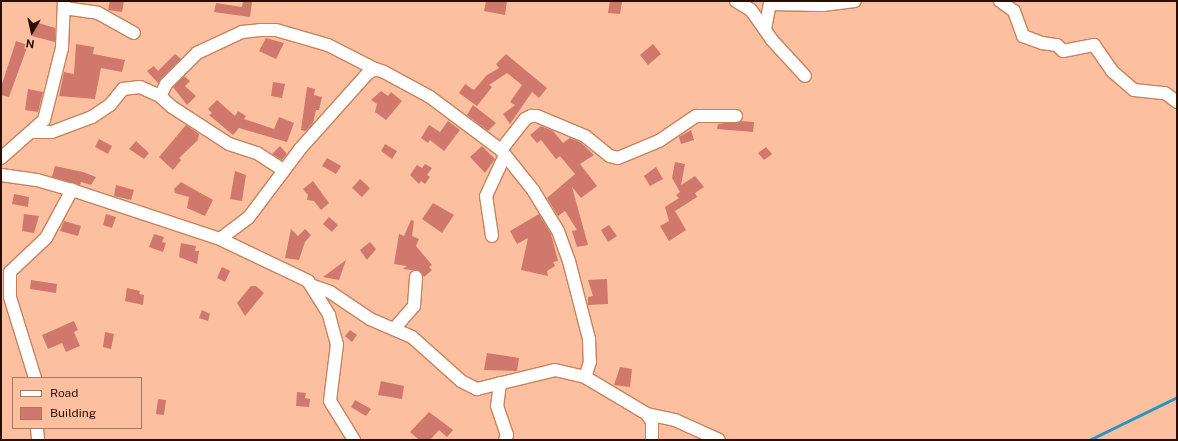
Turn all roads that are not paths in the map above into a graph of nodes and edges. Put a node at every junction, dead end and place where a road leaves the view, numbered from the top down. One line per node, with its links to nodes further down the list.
1 (736, 1): 5 (street)
2 (856, 1): 5 (street)
3 (1000, 1): 10 (street)
4 (64, 4): 6 (street); 12 (street)
5 (765, 29): 8 (street)
6 (134, 33)
7 (375, 69): 9 (street); 13 (street); 15 (street)
8 (805, 76)
9 (160, 96): 12 (street); 15 (street)
10 (1177, 102)
11 (736, 116): 13 (street)
12 (33, 132): 14 (street)
13 (503, 152): 18 (street); 24 (street)
14 (1, 158)
15 (283, 170): 19 (street)
16 (1, 174): 17 (street)
17 (72, 190): 19 (street); 23 (street)
18 (492, 236)
19 (220, 239): 21 (street)
20 (416, 277): 22 (street)
21 (313, 286): 22 (street); 29 (street)
22 (394, 329): 25 (street)
23 (35, 377)
24 (585, 377): 25 (street); 26 (street)
25 (500, 383): 30 (street)
26 (647, 414): 31 (street); 32 (street)
27 (37, 429): 28 (street)
28 (38, 440)
29 (354, 440)
30 (505, 440)
31 (652, 440)
32 (719, 440)

